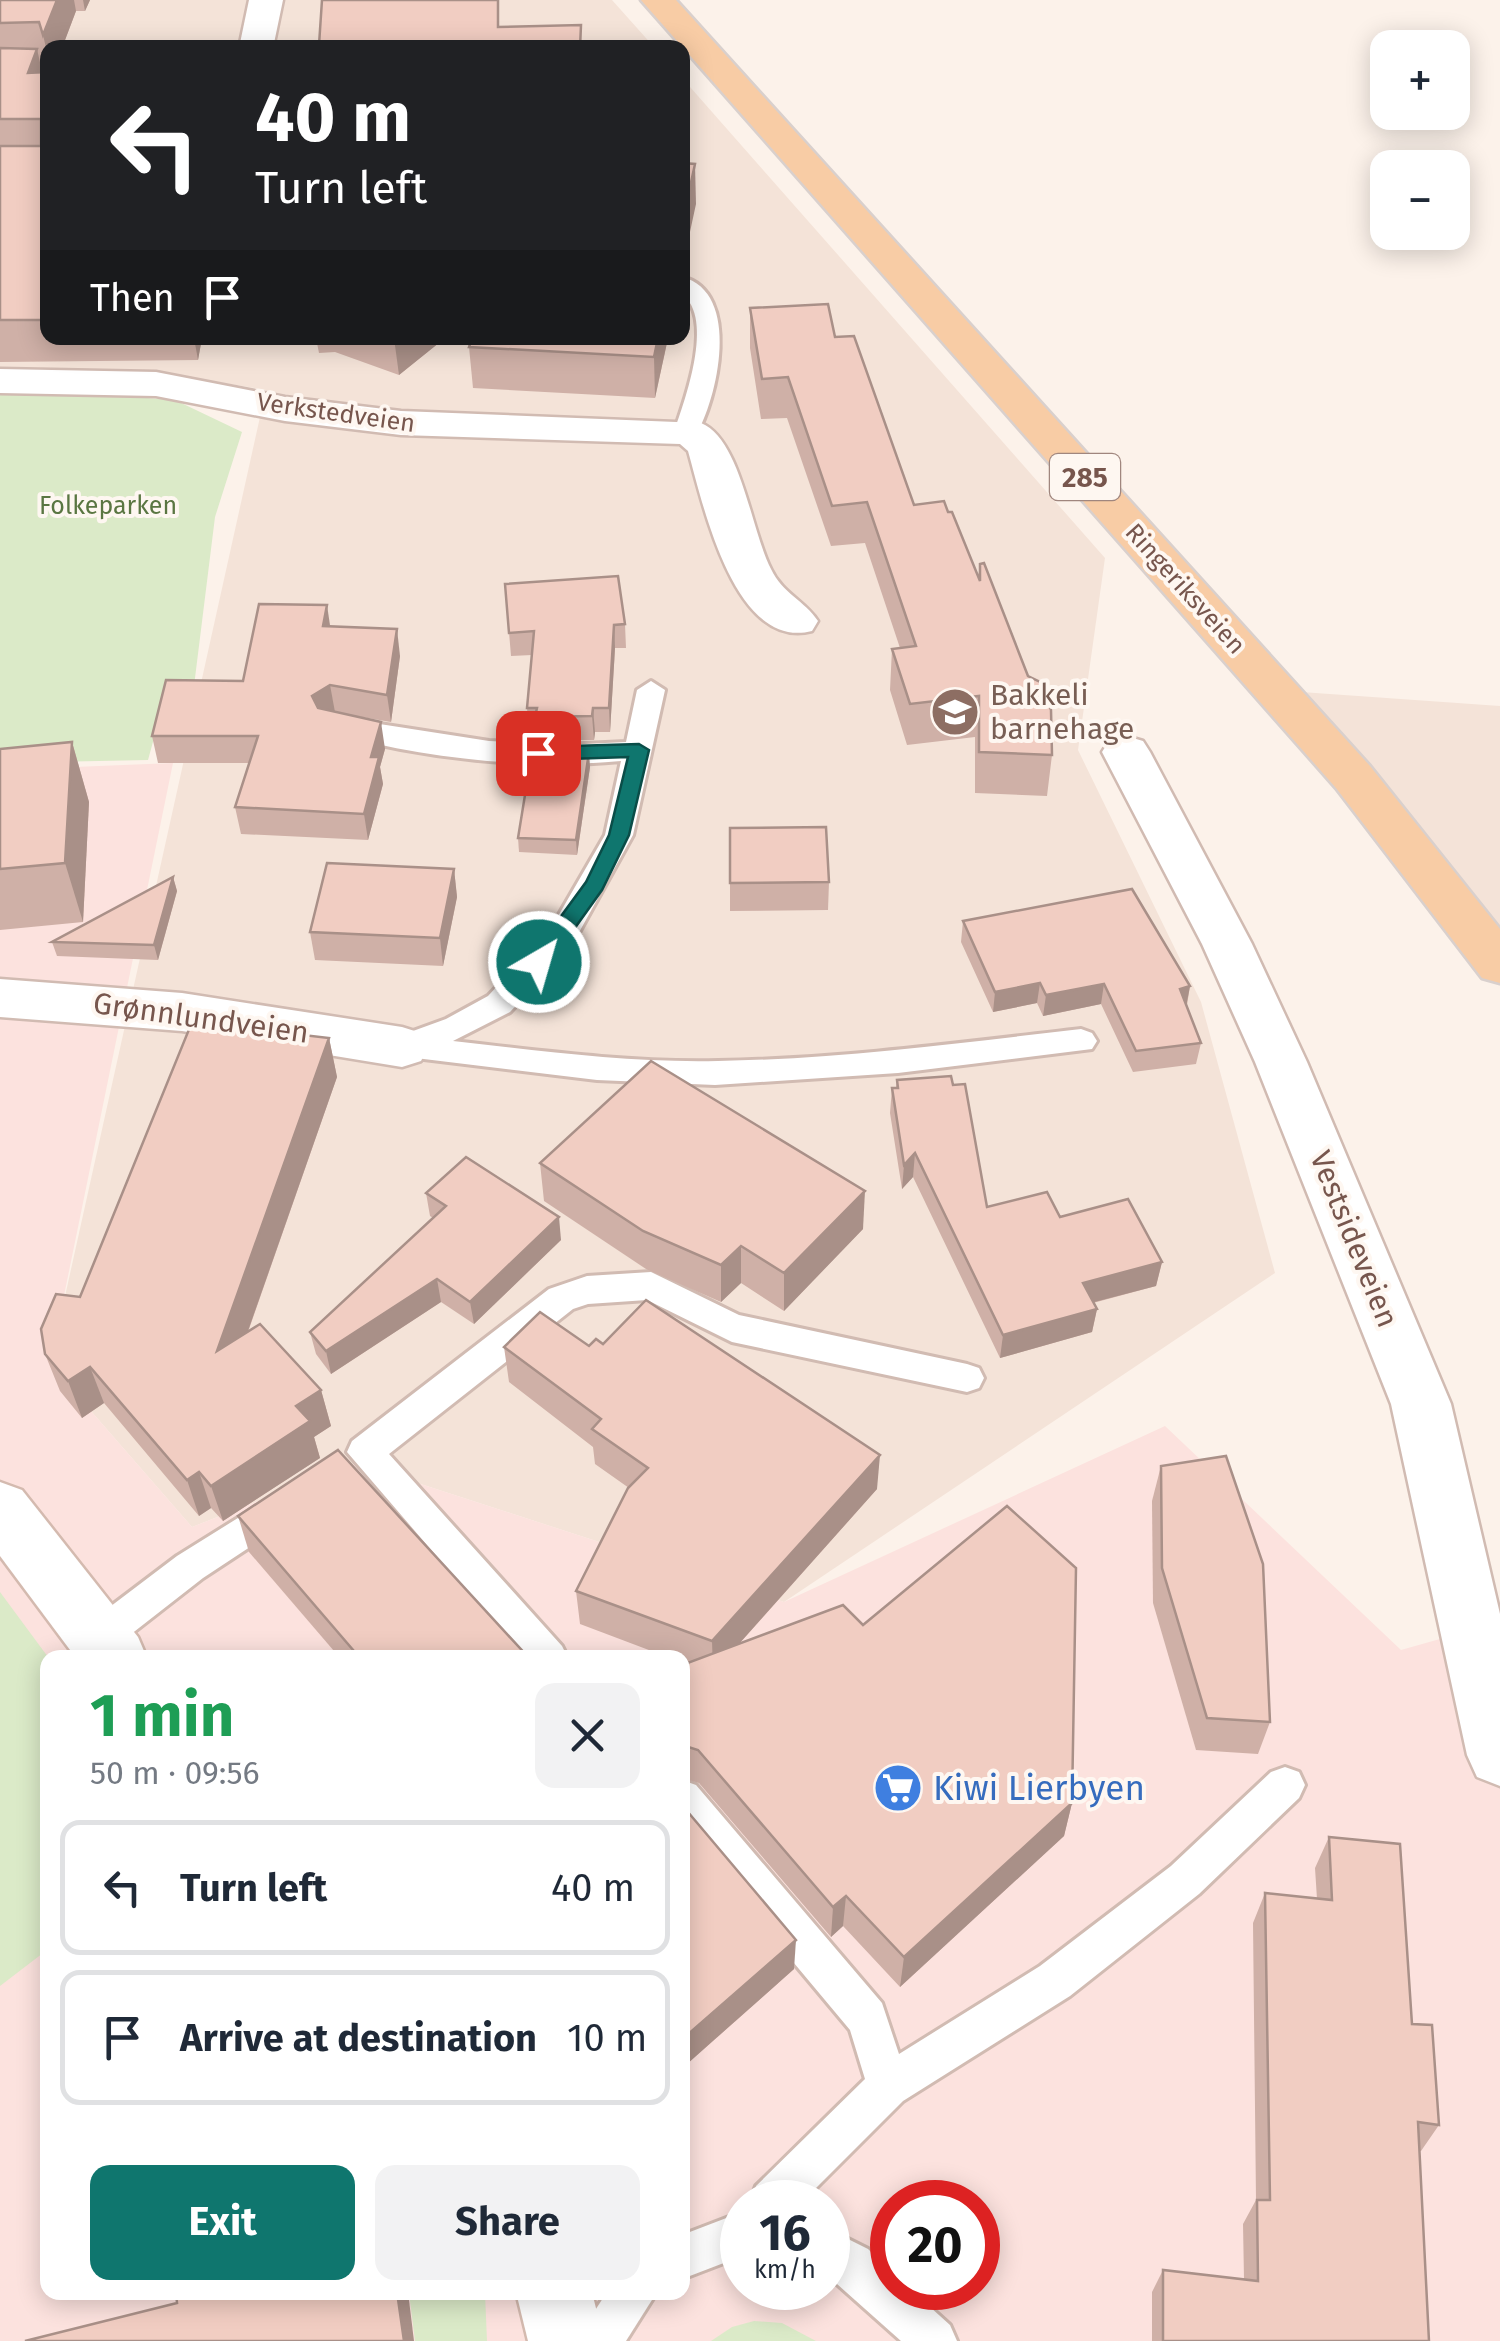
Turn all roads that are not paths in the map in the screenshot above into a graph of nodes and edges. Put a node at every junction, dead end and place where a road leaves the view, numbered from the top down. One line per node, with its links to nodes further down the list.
1 (266, 0): 3 (street)
2 (658, 0): 12 (main road, Ringeriksveien / 285)
3 (258, 40)
4 (690, 290): 6 (lane)
5 (0, 381): 6 (street, Verkstedveien)
6 (680, 432): 7 (street)
7 (796, 621)
8 (651, 690): 10 (lane)
9 (334, 725): 10 (lane)
10 (639, 750): 15 (lane)
11 (1126, 752): 21 (street, Vestsideveien)
12 (1500, 964)
13 (0, 998): 15 (street, Grønnlundveien)
14 (1081, 1041): 15 (lane)
15 (402, 1047)
16 (966, 1378): 17 (lane)
17 (339, 1469): 19 (lane); 20 (lane)
18 (0, 1509): 19 (street)
19 (107, 1647)
20 (540, 1650)
21 (1500, 1755)
22 (1285, 1785): 24 (lane)
23 (690, 1808): 24 (lane)
24 (888, 2086): 25 (lane)
25 (794, 2180)
26 (720, 2242): 27 (lane)
27 (690, 2254)
28 (850, 2264): 33 (lane)
29 (556, 2300): 31 (street)
30 (629, 2300): 32 (lane)
31 (566, 2341)
32 (598, 2341)
33 (934, 2341)

